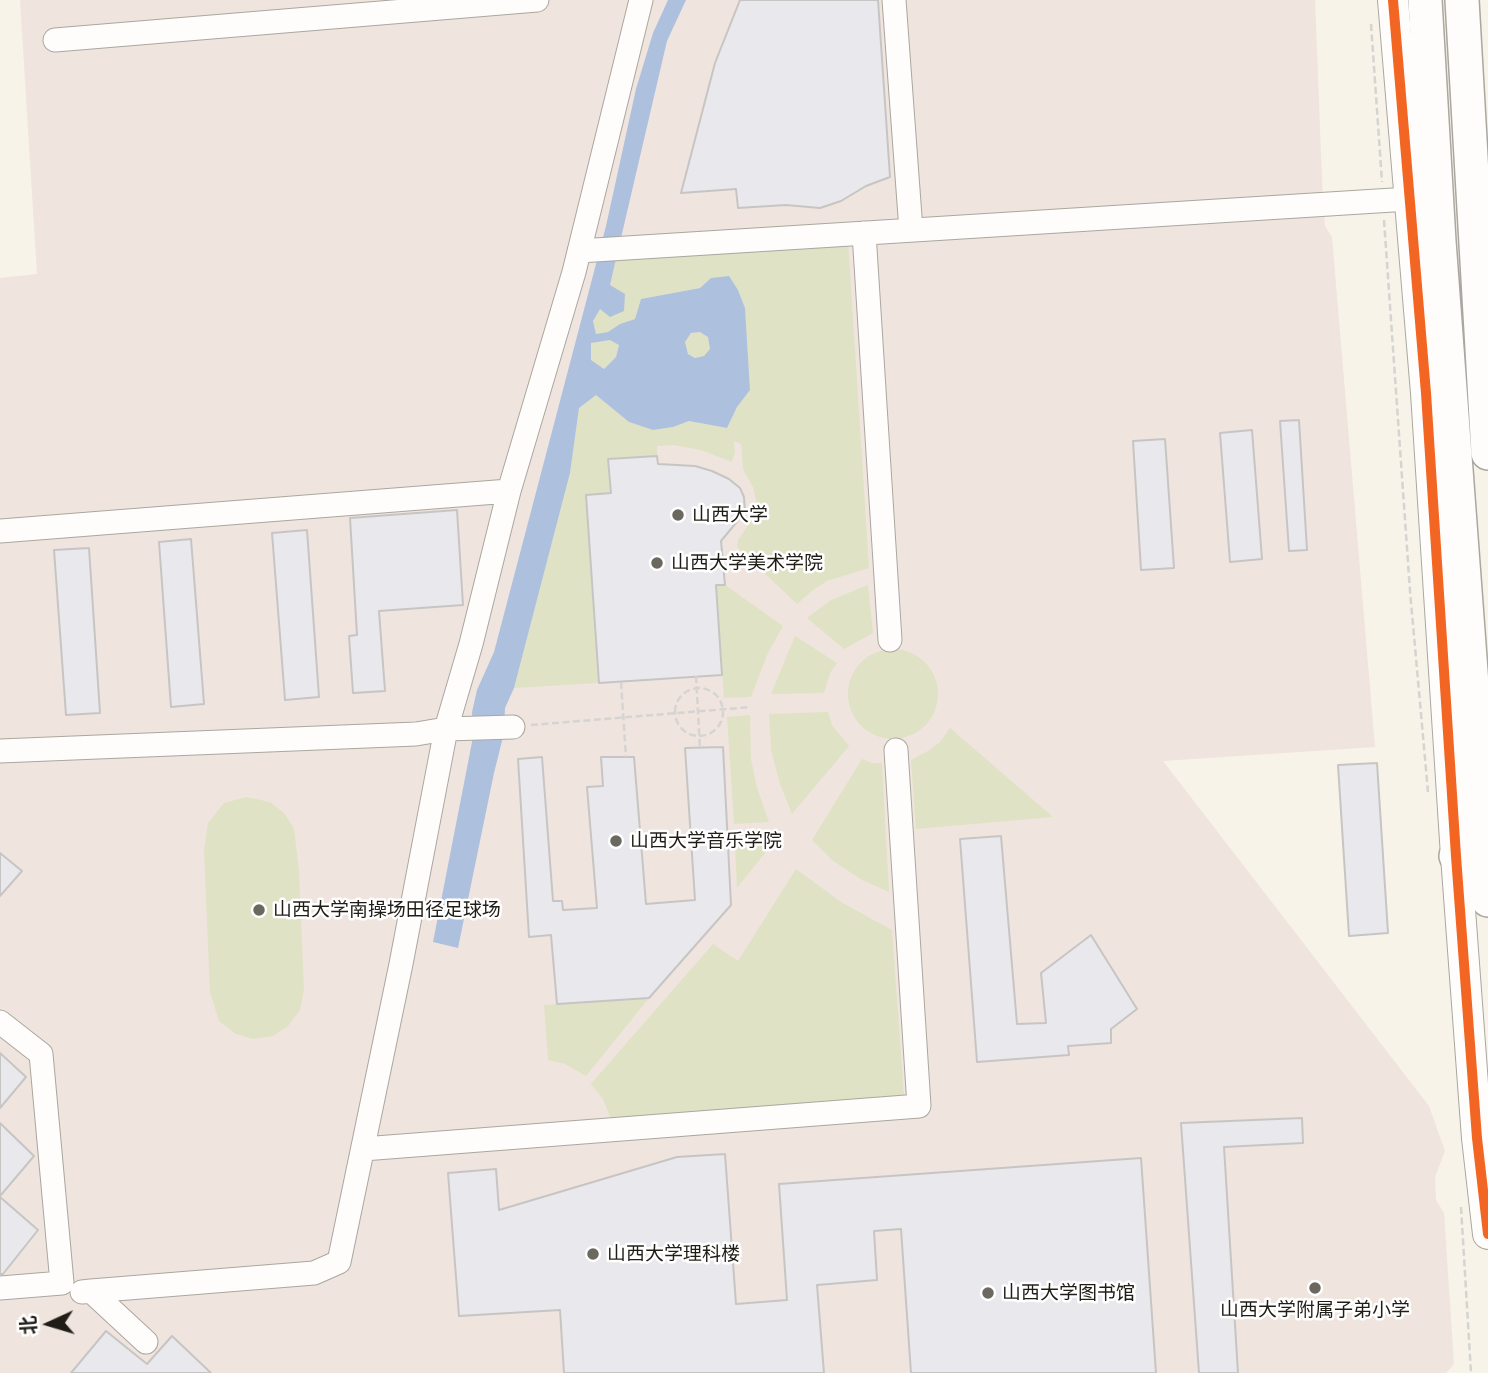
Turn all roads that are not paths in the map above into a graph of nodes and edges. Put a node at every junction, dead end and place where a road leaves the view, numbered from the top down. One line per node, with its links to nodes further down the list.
1 (537, 0): 7 (lane)
2 (642, 0): 11 (lane)
3 (894, 0): 9 (lane)
4 (1425, 0): 15 (highway)
5 (1462, 0): 13 (highway)
6 (1381, 7): 8 (main road)
7 (55, 40)
8 (1396, 200): 9 (lane); 12 (main road)
9 (911, 230): 10 (lane)
10 (864, 233): 11 (lane); 17 (lane)
11 (586, 251): 14 (lane)
12 (1426, 393): 15 (highway); 22 (main road)
13 (1488, 453)
14 (509, 491): 16 (lane); 19 (lane)
15 (1458, 498): 22 (highway)
16 (0, 531)
17 (890, 640)
18 (490, 728): 19 (lane)
19 (446, 729): 21 (lane); 25 (lane)
20 (896, 750): 25 (lane)
21 (0, 751)
22 (1470, 849): 23 (highway); 26 (main road)
23 (1488, 900)
24 (0, 1022): 27 (lane)
25 (363, 1149): 29 (lane)
26 (1488, 1234)
27 (62, 1283): 28 (lane); 29 (lane)
28 (0, 1288)
29 (91, 1291): 30 (lane)
30 (146, 1342)

